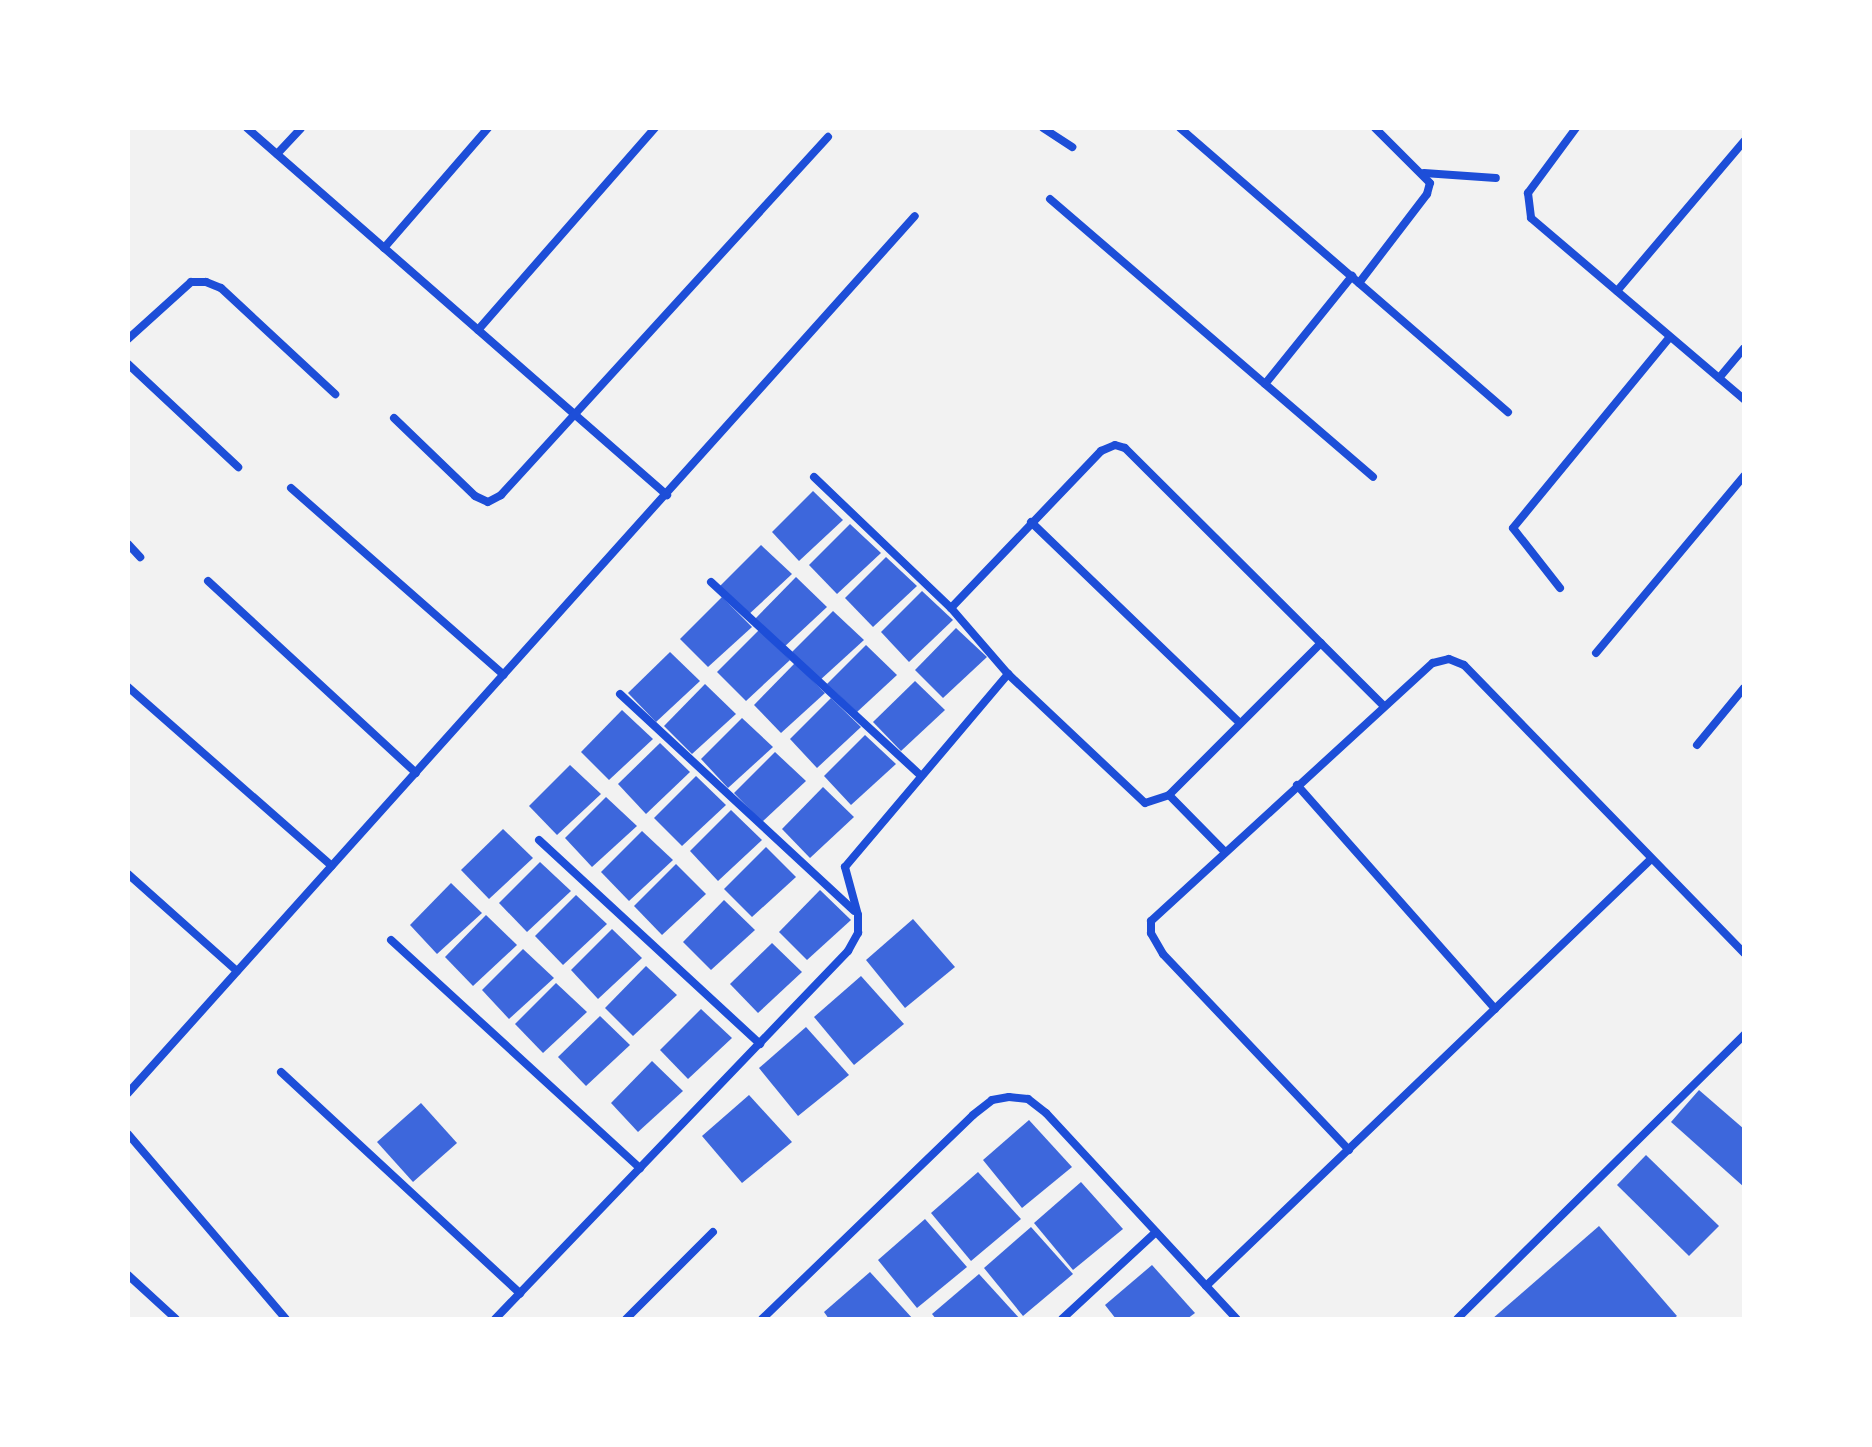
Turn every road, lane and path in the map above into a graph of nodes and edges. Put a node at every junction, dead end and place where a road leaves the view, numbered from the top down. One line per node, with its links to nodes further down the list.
1 (247, 128): 14 (street)
2 (301, 128): 14 (street)
3 (488, 128): 19 (street)
4 (655, 128): 22 (street)
5 (1043, 128): 13 (street)
6 (1180, 128): 20 (street)
7 (1375, 128): 11 (street)
8 (1393, 128): 11 (street)
9 (1576, 128): 21 (street)
10 (828, 137): 31 (street)
11 (1385, 137): 15 (street)
12 (1744, 141): 21 (street)
13 (1072, 147)
14 (277, 154): 19 (street)
15 (1424, 173): 16 (street); 20 (street)
16 (1496, 178)
17 (1050, 199): 28 (street)
18 (915, 216): 39 (street)
19 (384, 248): 22 (street)
20 (1356, 280): 28 (street); 32 (street)
21 (1617, 291): 23 (street)
22 (478, 330): 31 (street)
23 (1670, 337): 27 (street); 45 (street)
24 (128, 339): 29 (street)
25 (1744, 348): 27 (street)
26 (128, 364): 34 (street)
27 (1719, 378): 30 (street)
28 (1265, 384): 37 (street)
29 (335, 394)
30 (1744, 399)
31 (573, 412): 33 (street); 39 (street)
32 (1508, 412)
33 (394, 418)
34 (238, 467)
35 (1744, 476): 48 (street)
36 (814, 477): 46 (street)
37 (1373, 477)
38 (291, 488): 50 (street)
39 (667, 495): 50 (street)
40 (1031, 522): 46 (street); 47 (street); 55 (street)
41 (128, 544): 42 (street)
42 (140, 557)
43 (208, 581): 57 (street)
44 (711, 582): 58 (street)
45 (1560, 588)
46 (951, 608): 49 (street)
47 (1321, 643): 54 (street); 55 (street)
48 (1596, 653)
49 (1008, 674): 58 (street); 60 (street)
50 (504, 675): 57 (street)
51 (128, 687): 64 (street)
52 (1744, 688): 56 (street)
53 (620, 694): 66 (street)
54 (1384, 706): 59 (street); 63 (street)
55 (1240, 723): 60 (street)
56 (1697, 745)
57 (416, 773): 64 (street)
58 (920, 775): 66 (street)
59 (1297, 785): 62 (street); 70 (street)
60 (1169, 795): 62 (street)
61 (539, 840): 72 (street)
62 (1224, 851): 76 (street)
63 (1650, 860): 68 (street); 70 (street)
64 (332, 866): 69 (street)
65 (128, 874): 69 (street)
66 (858, 915): 72 (street)
67 (391, 940): 77 (street)
68 (1744, 953)
69 (237, 971): 74 (street)
70 (1495, 1009): 76 (street)
71 (1744, 1035): 90 (street)
72 (760, 1044): 77 (street)
73 (281, 1072): 82 (street)
74 (128, 1093)
75 (128, 1134): 84 (street)
76 (1349, 1150): 81 (street)
77 (640, 1168): 82 (street)
78 (713, 1232): 86 (street)
79 (1156, 1232): 81 (street); 87 (street); 88 (street)
80 (128, 1275): 83 (street)
81 (1206, 1286): 89 (street)
82 (520, 1293): 85 (street)
83 (176, 1319)
84 (286, 1319)
85 (495, 1319)
86 (626, 1319)
87 (762, 1319)
88 (1062, 1319)
89 (1237, 1319)
90 (1457, 1319)

